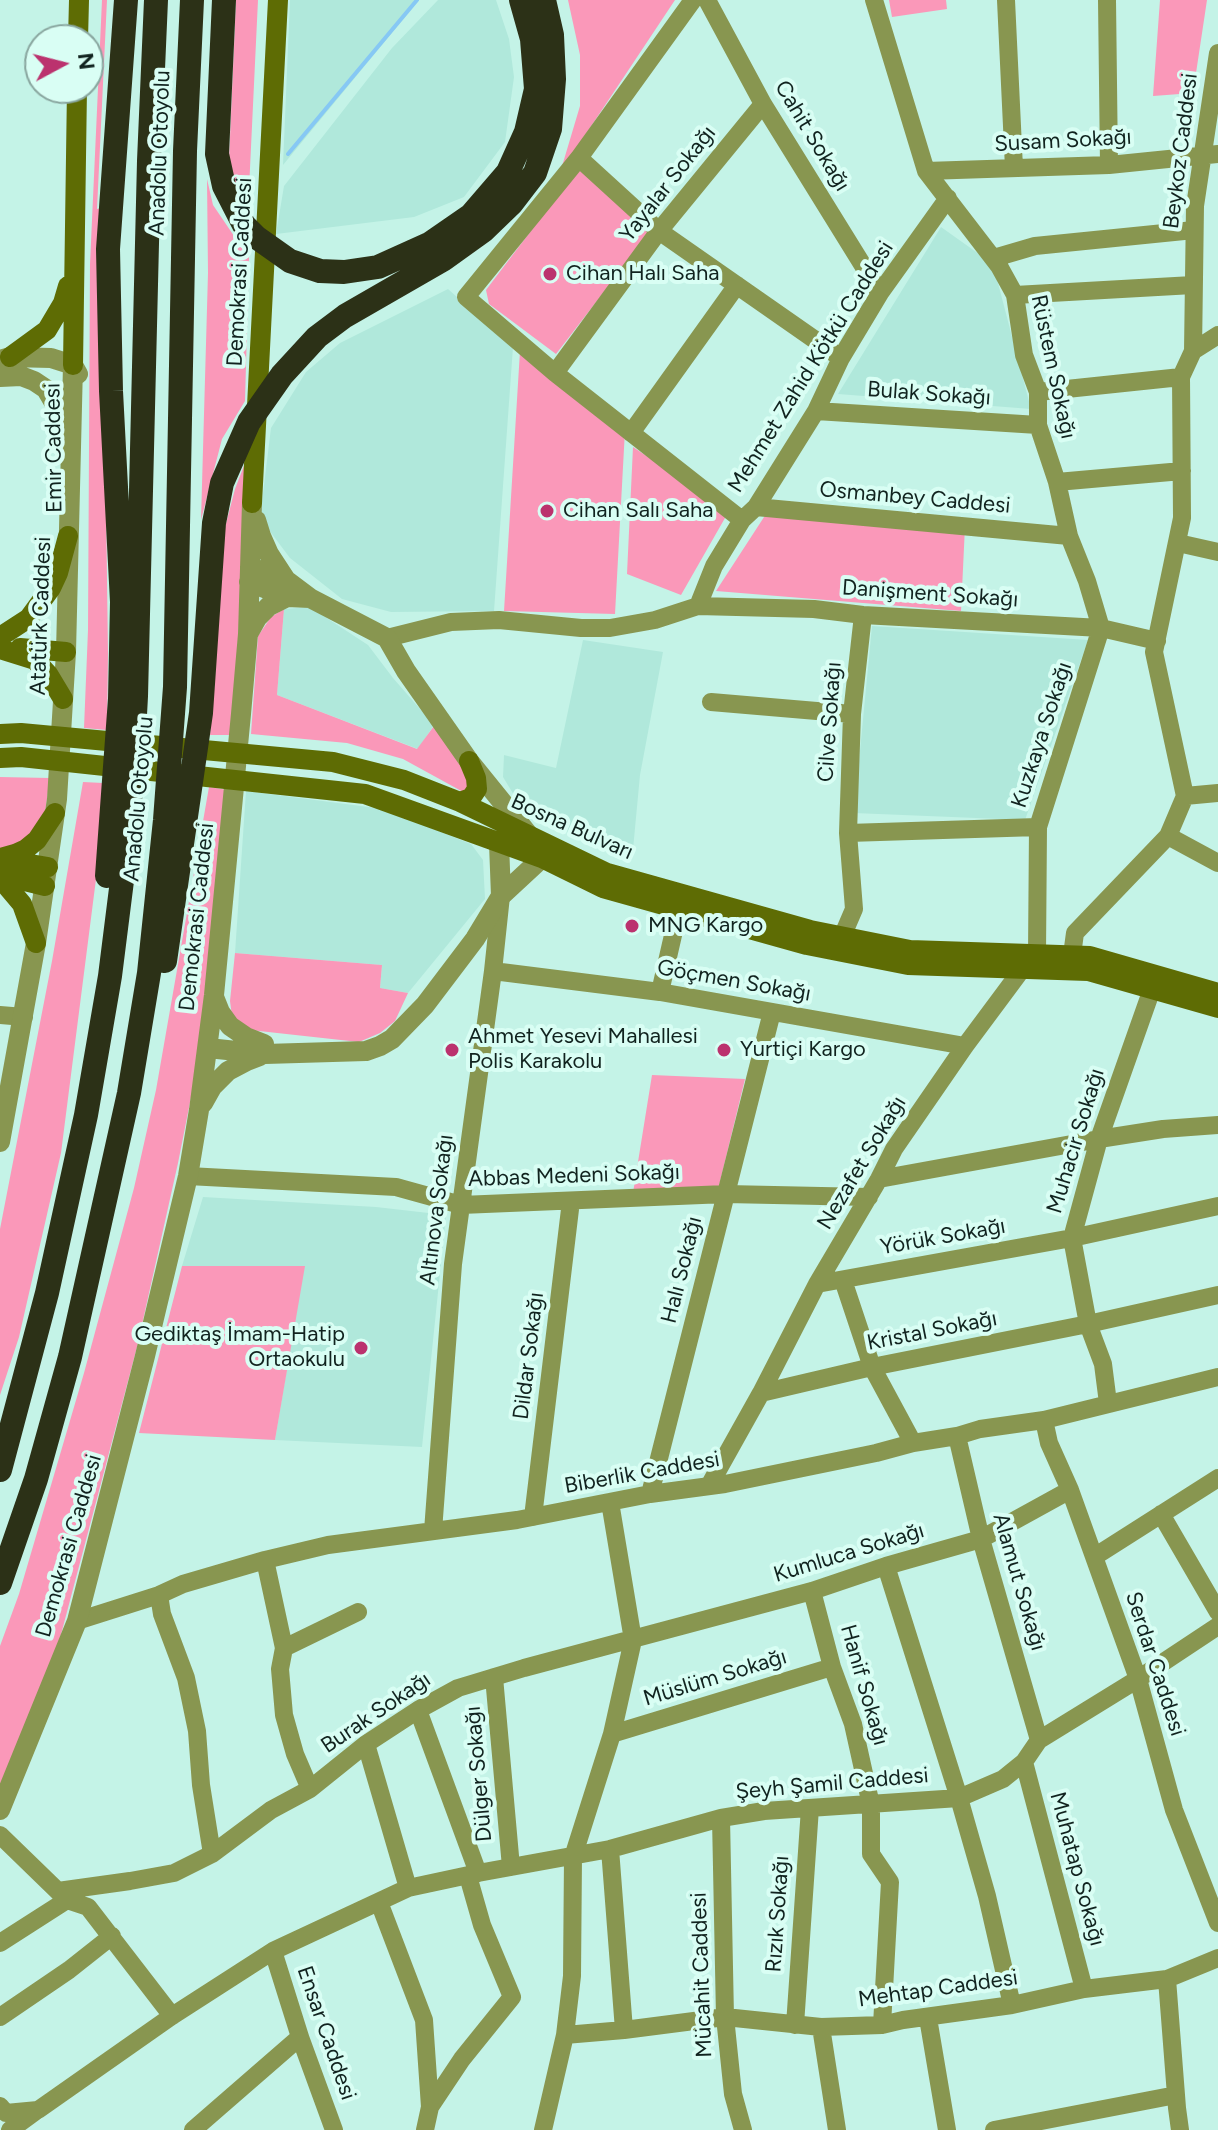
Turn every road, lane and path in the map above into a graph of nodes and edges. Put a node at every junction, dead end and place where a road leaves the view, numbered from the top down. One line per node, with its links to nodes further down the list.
1 (79, 0): 14 (main road)
2 (126, 0): 103 (highway)
3 (156, 0): 103 (highway, Anadolu Otoyolu)
4 (192, 0): 119 (highway, Anadolu Otoyolu)
5 (224, 0): 7 (highway)
6 (278, 0): 47 (main road, Demokrasi Caddesi)
7 (521, 0)
8 (544, 0): 119 (highway)
9 (693, 0): 19 (street)
10 (707, 0): 17 (street, Cahit Sokağı)
11 (874, 0): 22 (street, Rüstem Sokağı)
12 (1006, 0): 21 (street)
13 (1107, 0): 20 (street)
14 (78, 24)
15 (1218, 53): 18 (street, Beykoz Caddesi)
16 (77, 104): 27 (main road, Atatürk Caddesi)
17 (763, 104): 25 (street, Yayalar Sokağı); 30 (street, Cahit Sokağı)
18 (1211, 154): 20 (street, Susam Sokağı); 24 (street, Beykoz Caddesi)
19 (579, 158): 25 (street); 37 (street)
20 (1109, 165): 21 (street, Susam Sokağı)
21 (1014, 168): 22 (street, Susam Sokağı)
22 (926, 171): 23 (street, Rüstem Sokağı)
23 (948, 198): 26 (street, Rüstem Sokağı); 30 (street, Mehmet Zahid Kötkü Caddesi)
24 (1194, 230): 26 (street); 29 (street, Beykoz Caddesi)
25 (659, 231): 28 (street); 37 (street, Yayalar Sokağı)
26 (994, 258): 31 (street, Rüstem Sokağı)
27 (74, 262): 33 (main road); 36 (main road, Atatürk Caddesi)
28 (737, 285): 34 (street); 43 (street)
29 (1193, 285): 31 (street); 32 (street, Beykoz Caddesi)
30 (880, 293): 34 (street, Mehmet Zahid Kötkü Caddesi)
31 (1015, 295): 40 (street, Rüstem Sokağı)
32 (1205, 344): 35 (street); 39 (street, Beykoz Caddesi)
33 (5, 358): 36 (street, Emir Caddesi)
34 (841, 358): 41 (street, Mehmet Zahid Kötkü Caddesi)
35 (1218, 358)
36 (73, 365): 44 (street, Atatürk Caddesi); 63 (street, Emir Caddesi)
37 (555, 373): 43 (street)
38 (0, 377): 44 (street)
39 (1181, 377): 40 (street); 45 (street, Beykoz Caddesi)
40 (1038, 392): 42 (street, Rüstem Sokağı)
41 (816, 411): 42 (street, Bulak Sokağı); 48 (street, Mehmet Zahid Kötkü Caddesi)
42 (1038, 425): 46 (street, Rüstem Sokağı)
43 (631, 433): 48 (street)
44 (71, 450): 49 (street, Atatürk Caddesi)
45 (1182, 471): 46 (street); 51 (street, Beykoz Caddesi)
46 (1057, 482): 50 (street, Rüstem Sokağı)
47 (252, 503): 53 (street, Demokrasi Caddesi); 54 (street)
48 (749, 514): 50 (street, Osmanbey Caddesi); 55 (street, Mehmet Zahid Kötkü Caddesi)
49 (68, 536): 59 (main road); 63 (street, Atatürk Caddesi)
50 (1069, 536): 57 (street, Rüstem Sokağı)
51 (1178, 543): 52 (street); 61 (street, Beykoz Caddesi)
52 (1218, 552)
53 (250, 574): 54 (street); 58 (street, Demokrasi Caddesi)
54 (287, 588): 58 (street); 60 (street)
55 (698, 606): 56 (street, Danişment Sokağı); 60 (street, Danişment Sokağı)
56 (863, 615): 57 (street, Danişment Sokağı); 66 (street, Cilve Sokağı)
57 (1101, 628): 61 (street, Danişment Sokağı); 74 (street, Kuzkaya Sokağı)
58 (248, 634): 94 (street, Demokrasi Caddesi)
59 (0, 637)
60 (387, 638): 69 (street)
61 (1157, 641): 71 (street, Beykoz Caddesi)
62 (0, 647): 63 (main road); 64 (main road)
63 (66, 652): 64 (street, Atatürk Caddesi)
64 (63, 699): 73 (street, Atatürk Caddesi)
65 (711, 702): 66 (street)
66 (852, 714): 75 (street, Cilve Sokağı)
67 (0, 734): 72 (main road, Bosna Bulvarı)
68 (0, 758): 78 (main road, Bosna Bulvarı)
69 (469, 761): 72 (main road); 76 (street)
70 (1218, 793): 71 (street)
71 (1185, 796): 77 (street)
72 (460, 802): 76 (main road, Bosna Bulvarı)
73 (55, 813): 79 (main road); 82 (street, Atatürk Caddesi)
74 (1038, 827): 75 (street); 88 (street, Kuzkaya Sokağı)
75 (848, 833): 86 (street, Cilve Sokağı)
76 (528, 834): 86 (main road, Bosna Bulvarı)
77 (1168, 836): 81 (street); 89 (street)
78 (499, 843): 80 (main road, Bosna Bulvarı); 84 (street, Altınova Sokağı)
79 (0, 858): 82 (main road)
80 (542, 858): 84 (street); 85 (main road, Bosna Bulvarı)
81 (1218, 863)
82 (46, 876): 83 (main road); 87 (street, Atatürk Caddesi)
83 (0, 877): 87 (main road)
84 (501, 896): 90 (street, Altınova Sokağı); 101 (street)
85 (679, 909): 88 (main road, Bosna Bulvarı); 92 (street)
86 (842, 937): 88 (main road, Bosna Bulvarı)
87 (36, 943): 98 (street, Atatürk Caddesi)
88 (1030, 961): 89 (main road, Bosna Bulvarı); 100 (street, Nezafet Sokağı)
89 (1071, 963): 91 (main road, Bosna Bulvarı); 93 (main road, Bosna Bulvarı)
90 (493, 971): 92 (street, Göçmen Sokağı); 112 (street, Altınova Sokağı)
91 (1152, 989): 95 (main road, Bosna Bulvarı); 106 (street, Muhacir Sokağı)
92 (660, 992): 96 (street, Göçmen Sokağı)
93 (1218, 993)
94 (214, 995): 99 (street, Demokrasi Caddesi); 101 (street)
95 (1218, 1008)
96 (772, 1012): 100 (street, Göçmen Sokağı); 109 (street, Halı Sokağı)
97 (0, 1015): 98 (street)
98 (24, 1017): 105 (street, Atatürk Caddesi)
99 (208, 1044): 101 (street); 102 (street, Demokrasi Caddesi)
100 (965, 1046): 108 (street, Nezafet Sokağı)
101 (265, 1049): 102 (street)
102 (199, 1110): 107 (street, Demokrasi Caddesi)
103 (86, 1115): 127 (highway, Anadolu Otoyolu)
104 (1218, 1125): 106 (street)
105 (0, 1137)
106 (1099, 1139): 108 (street); 114 (street, Muhacir Sokağı)
107 (188, 1176): 112 (street, Abbas Medeni Sokağı); 145 (street, Demokrasi Caddesi)
108 (879, 1179): 110 (street, Nezafet Sokağı)
109 (726, 1194): 110 (street, Abbas Medeni Sokağı); 111 (street, Abbas Medeni Sokağı); 131 (street, Halı Sokağı)
110 (869, 1197): 116 (street, Nezafet Sokağı)
111 (571, 1201): 112 (street, Abbas Medeni Sokağı); 134 (street, Dildar Sokağı)
112 (461, 1205): 135 (street, Altınova Sokağı)
113 (1218, 1206): 114 (street, Yörük Sokağı)
114 (1072, 1238): 115 (street, Yörük Sokağı); 118 (street, Muhacir Sokağı)
115 (843, 1280): 116 (street, Yörük Sokağı); 120 (street)
116 (817, 1284): 122 (street, Nezafet Sokağı)
117 (1218, 1295): 118 (street, Kristal Sokağı)
118 (1088, 1324): 120 (street, Kristal Sokağı); 123 (street, Muhacir Sokağı)
119 (70, 1357): 140 (highway, Anadolu Otoyolu)
120 (872, 1367): 122 (street, Kristal Sokağı); 126 (street)
121 (1218, 1377): 123 (street, Biberlik Caddesi)
122 (761, 1393): 129 (street)
123 (1108, 1403): 124 (street, Biberlik Caddesi)
124 (1044, 1420): 125 (street, Biberlik Caddesi); 130 (street, Serdar Caddesi)
125 (957, 1436): 126 (street, Biberlik Caddesi); 136 (street, Alamut Sokağı)
126 (913, 1443): 129 (street, Biberlik Caddesi)
127 (0, 1470)
128 (1218, 1478): 133 (street)
129 (709, 1486): 131 (street, Biberlik Caddesi)
130 (1070, 1490): 136 (street, Kumluca Sokağı); 137 (street, Serdar Caddesi)
131 (650, 1494): 132 (street, Biberlik Caddesi)
132 (610, 1502): 134 (street, Biberlik Caddesi); 147 (street)
133 (1161, 1514): 137 (street); 144 (street)
134 (533, 1517): 135 (street, Biberlik Caddesi)
135 (433, 1531): 138 (street, Biberlik Caddesi)
136 (981, 1539): 139 (street, Kumluca Sokağı); 154 (street, Alamut Sokağı)
137 (1094, 1557): 151 (street, Serdar Caddesi)
138 (265, 1560): 142 (street, Biberlik Caddesi); 148 (street)
139 (886, 1566): 141 (street, Kumluca Sokağı); 158 (street)
140 (0, 1583)
141 (812, 1591): 147 (street, Kumluca Sokağı); 149 (street, Hanif Sokağı)
142 (159, 1595): 145 (street, Biberlik Caddesi); 165 (street)
143 (358, 1612): 148 (street)
144 (1218, 1612)
145 (77, 1621): 161 (street, Demokrasi Caddesi)
146 (1218, 1626): 151 (street, Şeyh Şamil Caddesi)
147 (633, 1640): 150 (street, Burak Sokağı); 153 (street)
148 (284, 1648): 157 (street)
149 (832, 1667): 153 (street, Müslüm Sokağı); 159 (street, Hanif Sokağı)
150 (494, 1677): 152 (street, Burak Sokağı); 167 (street, Dülger Sokağı)
151 (1138, 1679): 154 (street, Şeyh Şamil Caddesi); 172 (street, Serdar Caddesi)
152 (418, 1710): 155 (street, Burak Sokağı); 168 (street)
153 (612, 1734): 166 (street)
154 (1039, 1740): 156 (street, Şeyh Şamil Caddesi)
155 (366, 1744): 157 (street, Burak Sokağı); 169 (street)
156 (1024, 1762): 158 (street, Şeyh Şamil Caddesi); 178 (street, Muhatap Sokağı)
157 (310, 1789): 165 (street, Burak Sokağı)
158 (959, 1798): 159 (street, Şeyh Şamil Caddesi); 179 (street)
159 (871, 1805): 160 (street, Şeyh Şamil Caddesi); 185 (street, Hanif Sokağı)
160 (810, 1808): 162 (street, Şeyh Şamil Caddesi); 184 (street, Rızık Sokağı)
161 (0, 1810)
162 (721, 1818): 164 (street, Şeyh Şamil Caddesi); 182 (street, Mücahit Caddesi)
163 (0, 1835): 170 (street)
164 (610, 1849): 166 (street, Şeyh Şamil Caddesi); 187 (street)
165 (212, 1854): 170 (street, Burak Sokağı)
166 (573, 1857): 167 (street, Şeyh Şamil Caddesi); 188 (street)
167 (511, 1867): 168 (street, Şeyh Şamil Caddesi)
168 (473, 1874): 169 (street, Şeyh Şamil Caddesi); 192 (street)
169 (408, 1888): 171 (street, Şeyh Şamil Caddesi)
170 (62, 1895): 173 (street); 174 (street)
171 (379, 1902): 175 (street, Şeyh Şamil Caddesi); 192 (street)
172 (1218, 1923)
173 (112, 1936): 180 (street); 181 (street)
174 (0, 1943)
175 (273, 1951): 180 (street, Şeyh Şamil Caddesi); 189 (street, Ensar Caddesi)
176 (1218, 1958): 177 (street, Mehtap Caddesi)
177 (1167, 1979): 178 (street, Mehtap Caddesi); 190 (street)
178 (1084, 1989): 179 (street, Mehtap Caddesi)
179 (1012, 2005): 183 (street, Mehtap Caddesi)
180 (172, 2016): 193 (street, Şeyh Şamil Caddesi)
181 (0, 2017)
182 (725, 2017): 184 (street, Mehtap Caddesi); 187 (street, Mehtap Caddesi); 200 (street, Mücahit Caddesi)
183 (928, 2018): 185 (street, Mehtap Caddesi); 202 (street)
184 (795, 2025): 186 (street, Mehtap Caddesi)
185 (882, 2025): 186 (street, Mehtap Caddesi)
186 (821, 2027): 201 (street)
187 (624, 2030): 188 (street, Mehtap Caddesi)
188 (565, 2035): 199 (street)
189 (300, 2037): 196 (street); 197 (street, Ensar Caddesi)
190 (1176, 2095): 194 (street); 204 (street)
191 (0, 2106): 193 (street)
192 (430, 2107): 198 (street)
193 (38, 2110): 195 (street)
194 (1037, 2126): 203 (street)
195 (10, 2130)
196 (193, 2130)
197 (334, 2130)
198 (425, 2130)
199 (543, 2130)
200 (743, 2130)
201 (837, 2130)
202 (947, 2130)
203 (994, 2130)
204 (1180, 2130)

